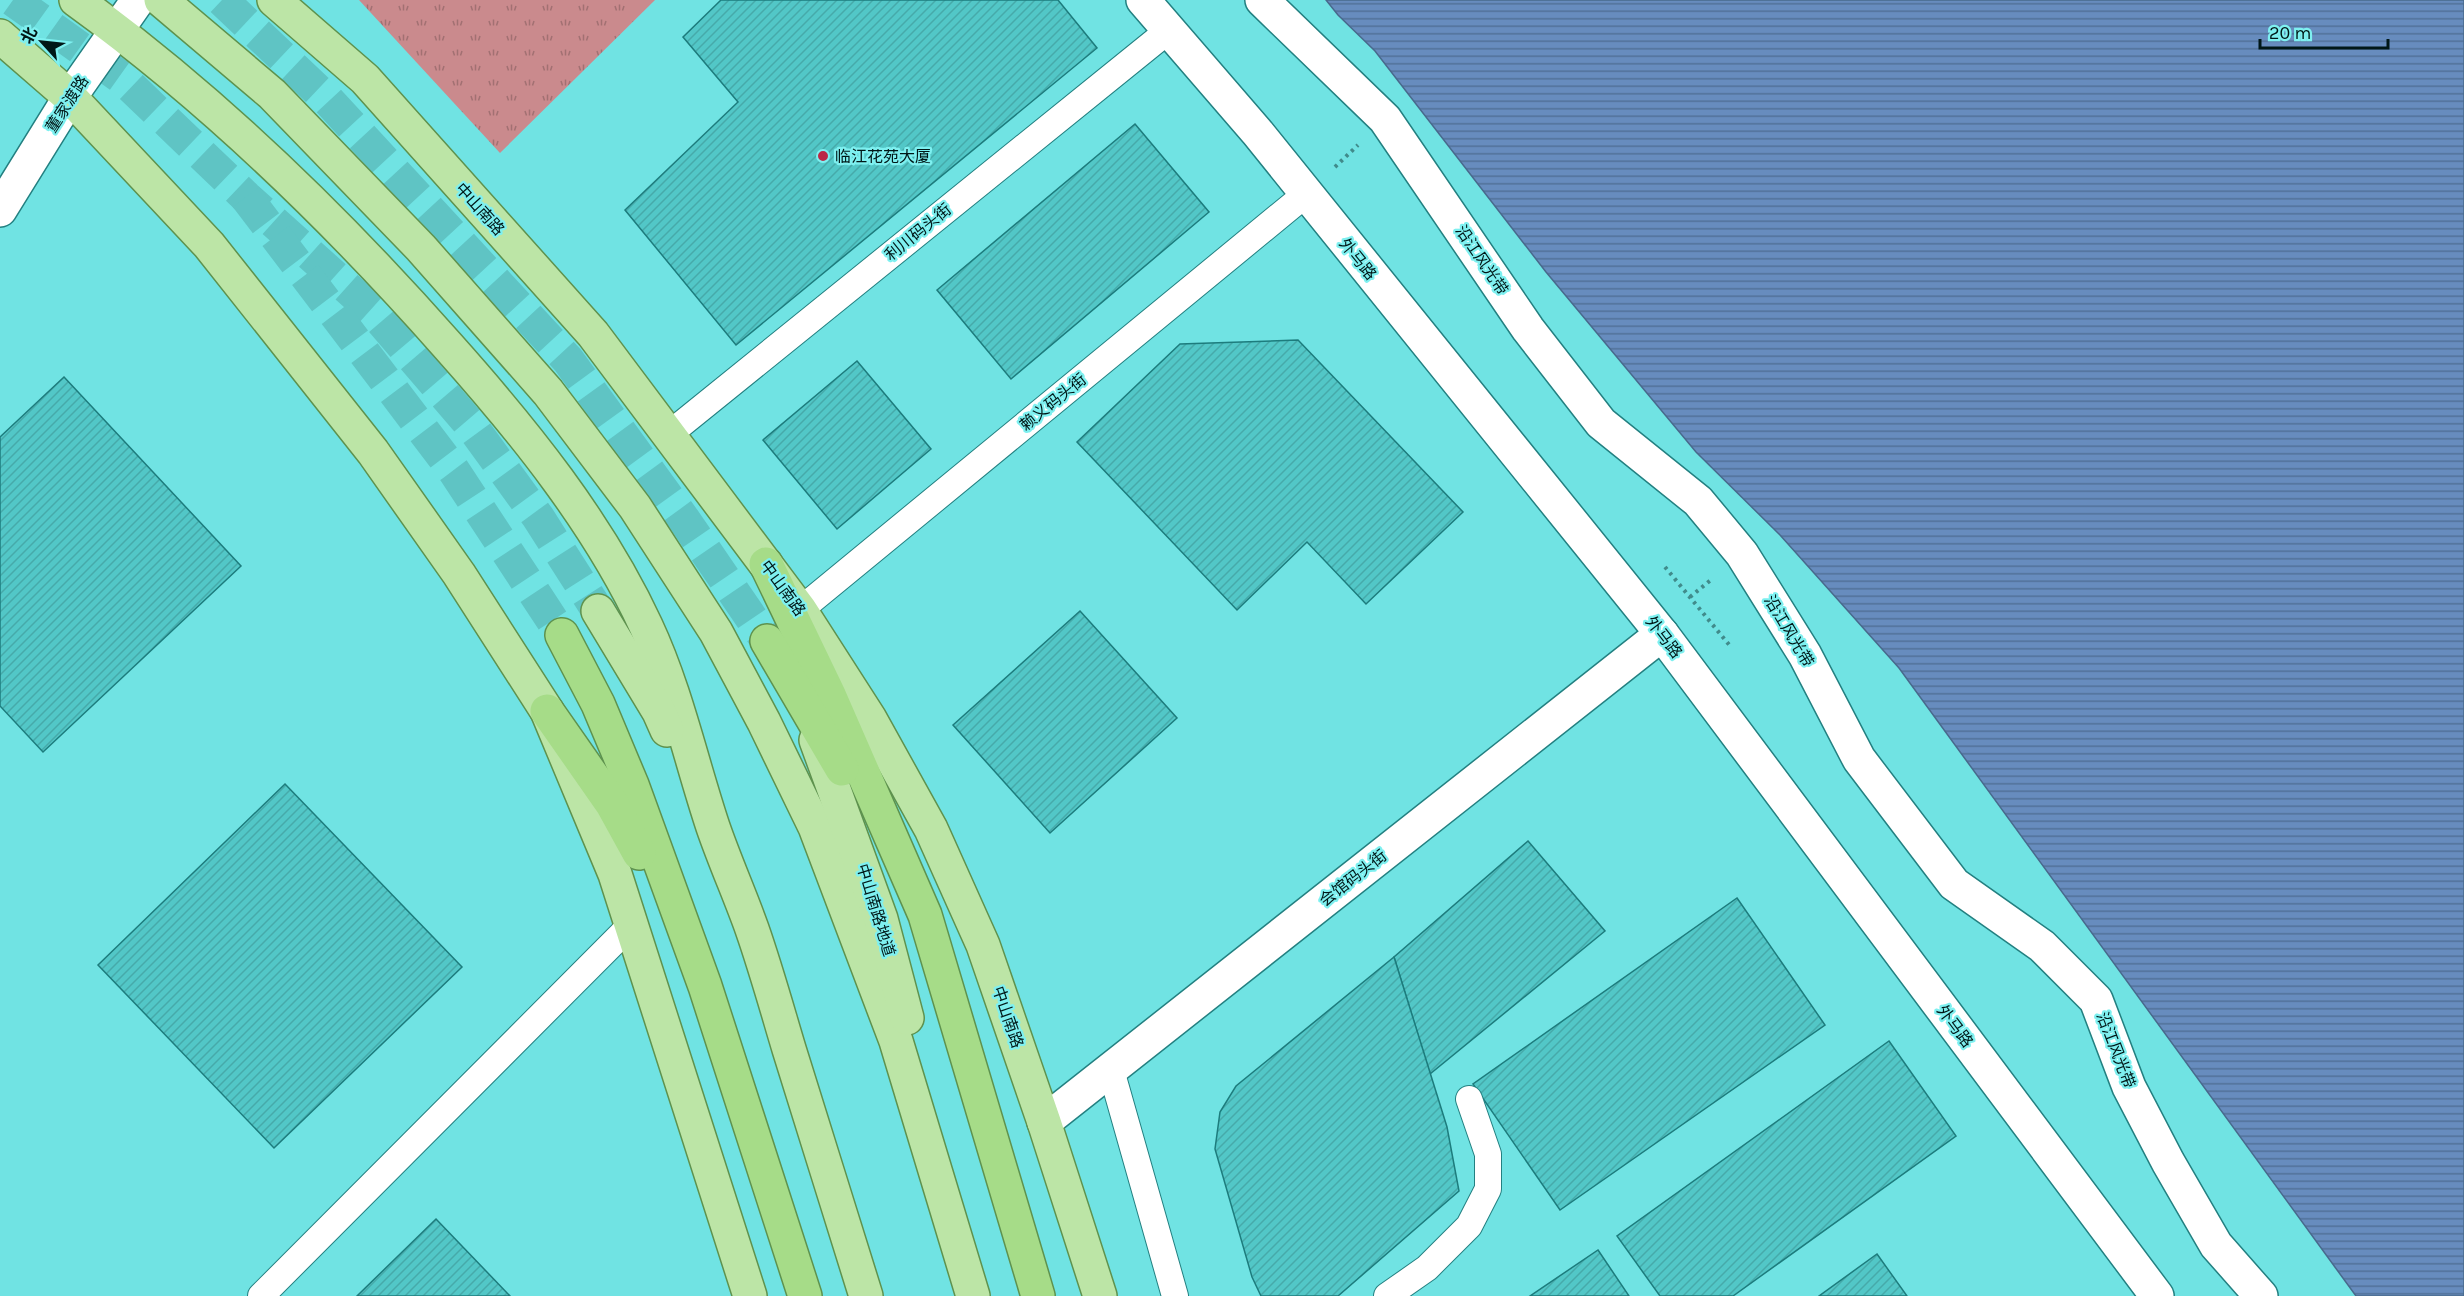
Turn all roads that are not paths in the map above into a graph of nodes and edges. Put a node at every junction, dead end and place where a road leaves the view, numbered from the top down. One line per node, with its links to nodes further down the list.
1 (76, 0): 7 (main road)
2 (138, 0): 7 (street, 董家渡路)
3 (161, 0): 28 (main road)
4 (274, 0): 13 (main road, 中山南路)
5 (1143, 0): 8 (street, 外马路)
6 (1262, 0): 39 (street, 沿江风光带)
7 (117, 30): 10 (street, 董家渡路); 21 (main road)
8 (1169, 30): 11 (street, 外马路); 13 (lane, 利川码头街)
9 (0, 36): 10 (main road)
10 (70, 97): 12 (street, 董家渡路); 20 (main road)
11 (1306, 194): 15 (lane, 赖义码头街); 17 (street, 外马路)
12 (0, 210)
13 (668, 435): 14 (main road, 中山南路)
14 (766, 564): 15 (main road, 中山南路); 25 (highway)
15 (800, 610): 27 (main road, 中山南路)
16 (598, 612): 21 (main road)
17 (1662, 634): 24 (street, 会馆码头街); 38 (street, 外马路)
18 (562, 635): 23 (highway)
19 (767, 641): 25 (highway); 28 (main road, 中山南路地道)
20 (547, 711): 22 (main road); 23 (highway)
21 (714, 829): 32 (main road)
22 (632, 925): 29 (lane); 30 (main road)
23 (705, 986): 31 (highway)
24 (1111, 1070): 27 (street, 会馆码头街); 36 (lane)
25 (978, 1097): 34 (highway)
26 (1469, 1099): 37 (lane)
27 (1044, 1122): 35 (main road, 中山南路)
28 (942, 1193): 33 (main road)
29 (261, 1296)
30 (750, 1296)
31 (805, 1296)
32 (866, 1296)
33 (973, 1296)
34 (1038, 1296)
35 (1100, 1296)
36 (1175, 1296)
37 (1387, 1296)
38 (2157, 1296)
39 (2261, 1296)

